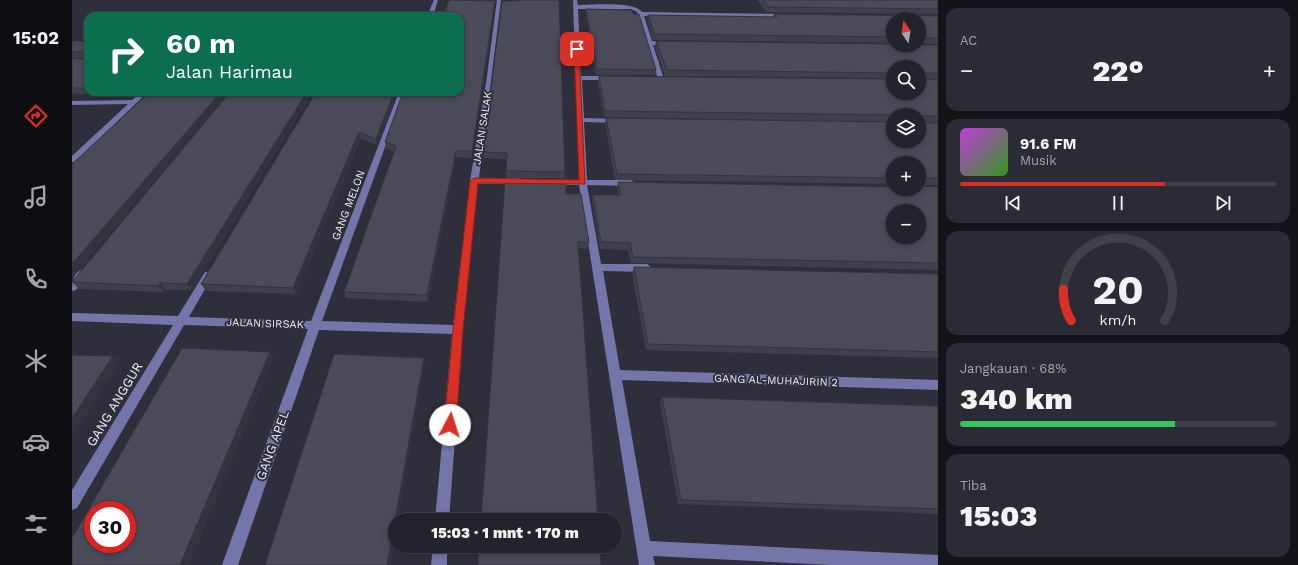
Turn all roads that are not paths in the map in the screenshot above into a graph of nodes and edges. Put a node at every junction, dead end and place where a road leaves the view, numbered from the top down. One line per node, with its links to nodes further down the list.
1 (436, 0): 4 (street)
2 (499, 0): 23 (street, JALAN SALAK)
3 (575, 3): 5 (street); 9 (street)
4 (432, 12)
5 (642, 14): 6 (street); 7 (street)
6 (790, 16)
7 (650, 43): 8 (street); 12 (street)
8 (674, 44)
9 (578, 78): 10 (street); 18 (street)
10 (616, 78)
11 (654, 79): 12 (street)
12 (661, 79): 13 (street)
13 (669, 79)
14 (140, 96): 16 (street)
15 (401, 96): 35 (street, GANG MELON)
16 (134, 102): 17 (street); 21 (street)
17 (72, 103)
18 (580, 120): 19 (street); 26 (street)
19 (627, 121)
20 (72, 152): 21 (street)
21 (81, 152): 22 (street)
22 (72, 160)
23 (474, 181): 24 (street); 36 (street, JALAN SALAK)
24 (528, 182)
25 (544, 182): 26 (street)
26 (583, 183): 27 (street); 29 (street)
27 (638, 184)
28 (213, 267): 34 (street, GANG ANGGUR)
29 (597, 267): 31 (street); 37 (street)
30 (87, 268): 32 (street)
31 (660, 269)
32 (72, 286)
33 (72, 317): 34 (street, JALAN SIRSAK)
34 (181, 321): 35 (street, JALAN SIRSAK); 39 (street, GANG ANGGUR)
35 (315, 325): 36 (street, JALAN SIRSAK); 44 (street, GANG APEL)
36 (458, 330): 40 (street, JALAN SALAK)
37 (615, 375): 38 (street, GANG AL-MUHAJIRIN 2); 41 (street)
38 (938, 385)
39 (72, 503)
40 (443, 513)
41 (644, 548): 43 (street); 46 (street)
42 (440, 553): 45 (street)
43 (938, 563)
44 (230, 565)
45 (439, 565)
46 (647, 565)

